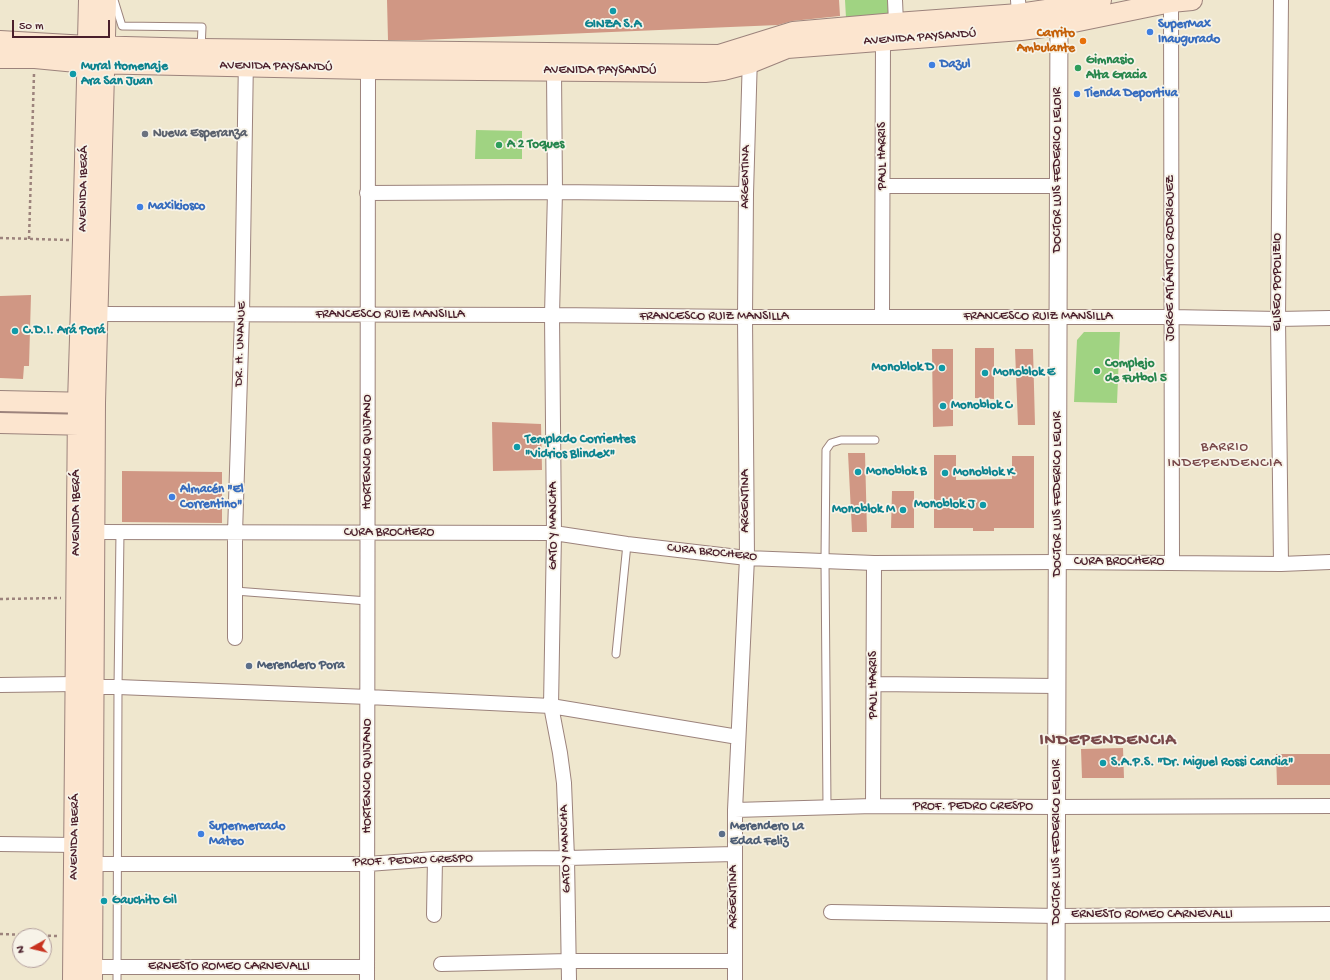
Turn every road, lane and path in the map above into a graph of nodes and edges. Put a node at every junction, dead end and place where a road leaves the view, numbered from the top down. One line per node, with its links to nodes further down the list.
1 (88, 0): 15 (main road)
2 (106, 0): 15 (main road)
3 (114, 0): 14 (lane)
4 (895, 0): 11 (street)
5 (1101, 0): 10 (main road, AVENIDA PAYSANDÚ)
6 (1192, 0): 8 (main road, AVENIDA PAYSANDÚ)
7 (1281, 0): 39 (street, ELISEO POPOLIZIO)
8 (1171, 2): 10 (main road, AVENIDA PAYSANDÚ); 34 (street, JORGE ATLÁNTICO RODRIGUEZ)
9 (1018, 7): 10 (main road, AVENIDA PAYSANDÚ); 11 (main road, AVENIDA PAYSANDÚ)
10 (1059, 17): 13 (main road, AVENIDA PAYSANDÚ); 23 (street, DOCTOR LUIS FEDERICO LELOIR)
11 (896, 23): 13 (street); 16 (main road, AVENIDA PAYSANDÚ)
12 (0, 41): 15 (main road, AVENIDA PAYSANDÚ)
13 (883, 41): 16 (main road, AVENIDA PAYSANDÚ); 22 (street, PAUL HARRIS)
14 (201, 49): 15 (main road, AVENIDA PAYSANDÚ); 19 (main road, AVENIDA PAYSANDÚ)
15 (96, 55): 18 (main road, AVENIDA PAYSANDÚ); 19 (main road, AVENIDA PAYSANDÚ); 29 (main road, AVENIDA IBERÁ); 30 (main road, AVENIDA IBERÁ)
16 (750, 55): 19 (main road, AVENIDA PAYSANDÚ); 21 (main road, AVENIDA PAYSANDÚ); 26 (street, ARGENTINA)
17 (0, 58): 18 (main road, AVENIDA PAYSANDÚ)
18 (35, 58): 28 (path)
19 (246, 58): 20 (main road, AVENIDA PAYSANDÚ); 31 (street, DR. H. UNANUE)
20 (368, 69): 21 (main road, AVENIDA PAYSANDÚ); 25 (street, HORTENCIO QUIJANO)
21 (554, 71): 24 (street, GATO Y MANCHA)
22 (883, 186): 23 (street); 36 (street, PAUL HARRIS)
23 (1059, 186): 37 (street, DOCTOR LUIS FEDERICO LELOIR)
24 (555, 192): 25 (street); 26 (street); 32 (street, GATO Y MANCHA)
25 (367, 193): 33 (street, HORTENCIO QUIJANO)
26 (746, 194): 35 (street, ARGENTINA)
27 (0, 238): 28 (path)
28 (29, 239): 29 (path)
29 (83, 240): 41 (main road, AVENIDA IBERÁ)
30 (97, 314): 31 (street, FRANCESCO RUIZ MANSILLA); 41 (main road, AVENIDA IBERÁ)
31 (242, 315): 33 (street, FRANCESCO RUIZ MANSILLA); 48 (street, DR. H. UNANUE)
32 (552, 315): 33 (street, FRANCESCO RUIZ MANSILLA); 35 (street, FRANCESCO RUIZ MANSILLA); 49 (street, GATO Y MANCHA)
33 (368, 316): 47 (street, HORTENCIO QUIJANO)
34 (1171, 316): 37 (street, FRANCESCO RUIZ MANSILLA); 39 (street, FRANCESCO RUIZ MANSILLA); 56 (street, JORGE ATLÁNTICO RODRIGUEZ)
35 (745, 317): 36 (street, FRANCESCO RUIZ MANSILLA); 51 (street, ARGENTINA)
36 (882, 317): 37 (street, FRANCESCO RUIZ MANSILLA)
37 (1057, 317): 53 (street, DOCTOR LUIS FEDERICO LELOIR)
38 (1330, 318): 39 (street, FRANCESCO RUIZ MANSILLA)
39 (1278, 319): 57 (street, ELISEO POPOLIZIO)
40 (0, 401): 41 (main road)
41 (86, 403): 43 (main road, AVENIDA IBERÁ)
42 (0, 423): 43 (main road)
43 (87, 425): 45 (main road, AVENIDA IBERÁ); 59 (main road, AVENIDA IBERÁ)
44 (875, 440): 52 (lane)
45 (94, 532): 46 (street, CURA BROCHERO); 66 (main road, AVENIDA IBERÁ)
46 (120, 532): 48 (street, CURA BROCHERO); 68 (lane)
47 (368, 532): 48 (street, CURA BROCHERO); 49 (street, CURA BROCHERO); 61 (street, HORTENCIO QUIJANO)
48 (235, 533): 58 (street, DR. H. UNANUE)
49 (554, 533): 50 (street, CURA BROCHERO); 70 (street, GATO Y MANCHA)
50 (627, 544): 51 (street, CURA BROCHERO); 63 (lane)
51 (747, 558): 52 (street, CURA BROCHERO); 71 (street, ARGENTINA)
52 (825, 561): 55 (street, CURA BROCHERO); 74 (lane)
53 (1058, 562): 55 (street, CURA BROCHERO); 56 (street, CURA BROCHERO); 67 (street, DOCTOR LUIS FEDERICO LELOIR)
54 (1330, 562): 57 (street, CURA BROCHERO)
55 (874, 563): 65 (street, PAUL HARRIS)
56 (1172, 563): 57 (street, CURA BROCHERO)
57 (1281, 564)
58 (235, 591): 61 (lane); 62 (street, DR. H. UNANUE)
59 (77, 598): 60 (path); 66 (main road, AVENIDA IBERÁ)
60 (0, 599)
61 (368, 600): 69 (street, HORTENCIO QUIJANO)
62 (235, 638)
63 (616, 654)
64 (0, 684): 66 (street)
65 (874, 684): 67 (street); 72 (street, PAUL HARRIS)
66 (84, 686): 68 (street); 78 (main road, AVENIDA IBERÁ); 82 (main road, AVENIDA IBERÁ)
67 (1057, 686): 75 (street, DOCTOR LUIS FEDERICO LELOIR)
68 (118, 687): 69 (street); 83 (lane)
69 (368, 697): 70 (street); 84 (street, HORTENCIO QUIJANO)
70 (552, 706): 71 (street); 80 (street, GATO Y MANCHA)
71 (738, 737): 76 (street, ARGENTINA)
72 (873, 806): 74 (street, PROF. PEDRO CRESPO); 75 (street, PROF. PEDRO CRESPO)
73 (1330, 806): 75 (street, PROF. PEDRO CRESPO)
74 (827, 807): 76 (street, PROF. PEDRO CRESPO)
75 (1056, 807): 88 (street, DOCTOR LUIS FEDERICO LELOIR)
76 (735, 810): 79 (street, ARGENTINA)
77 (0, 844): 78 (street)
78 (75, 845): 90 (main road, AVENIDA IBERÁ)
79 (735, 854): 80 (street, PROF. PEDRO CRESPO); 92 (street, ARGENTINA)
80 (567, 858): 81 (street, PROF. PEDRO CRESPO); 91 (street, GATO Y MANCHA)
81 (436, 859): 84 (street, PROF. PEDRO CRESPO); 87 (street)
82 (92, 864): 83 (street, PROF. PEDRO CRESPO); 94 (main road, AVENIDA IBERÁ)
83 (118, 864): 84 (street, PROF. PEDRO CRESPO); 95 (lane)
84 (368, 864): 96 (street, HORTENCIO QUIJANO)
85 (831, 912): 88 (street, ERNESTO ROMEO CARNEVALLI)
86 (1330, 914): 88 (street, ERNESTO ROMEO CARNEVALLI)
87 (434, 915)
88 (1057, 916): 100 (street, DOCTOR LUIS FEDERICO LELOIR)
89 (0, 934): 90 (path)
90 (74, 936): 97 (main road, AVENIDA IBERÁ)
91 (569, 961): 92 (street); 93 (street); 98 (street, GATO Y MANCHA)
92 (734, 961): 99 (street, ARGENTINA)
93 (442, 964)
94 (92, 973): 95 (street, ERNESTO ROMEO CARNEVALLI)
95 (117, 973): 96 (street, ERNESTO ROMEO CARNEVALLI)
96 (367, 974)
97 (73, 980)
98 (570, 980)
99 (734, 980)
100 (1056, 980)

